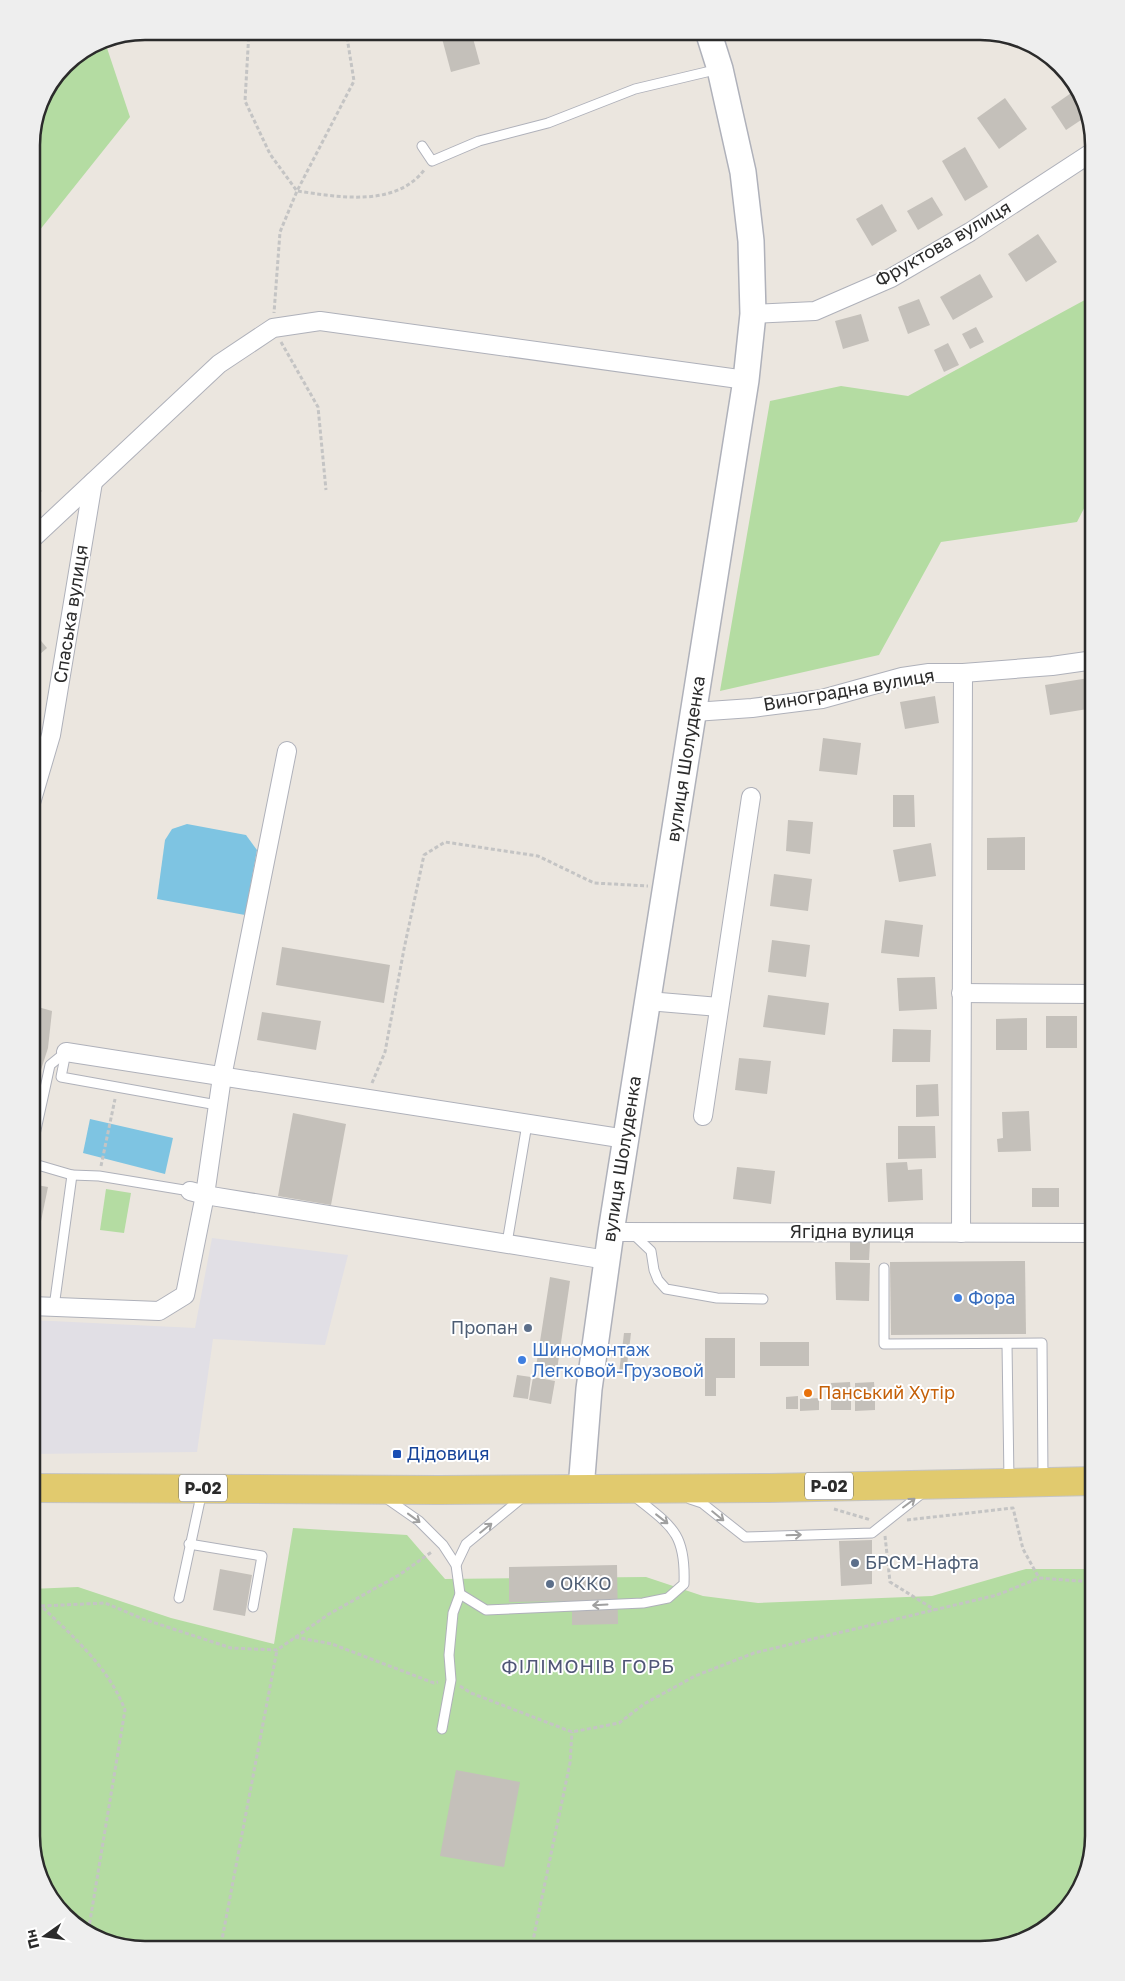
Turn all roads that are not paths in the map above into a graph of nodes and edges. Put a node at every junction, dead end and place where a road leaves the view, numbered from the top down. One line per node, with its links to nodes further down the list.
1 (711, 40): 2 (main road, вулиця Шолуденка)
2 (720, 69): 3 (lane); 5 (main road, вулиця Шолуденка)
3 (422, 146)
4 (1085, 157): 5 (street, Фруктова вулиця)
5 (753, 314): 6 (main road, вулиця Шолуденка)
6 (746, 380): 7 (street); 11 (main road, вулиця Шолуденка)
7 (93, 482): 8 (street); 13 (street, Спаська вулиця)
8 (40, 532)
9 (1085, 661): 10 (street, Виноградна вулиця)
10 (963, 673): 11 (street, Виноградна вулиця); 15 (street)
11 (694, 712): 17 (main road, вулиця Шолуденка)
12 (286, 751): 20 (street)
13 (40, 772)
14 (751, 797): 18 (street)
15 (961, 992): 16 (street); 30 (street)
16 (1085, 994)
17 (648, 1001): 18 (street); 25 (main road, вулиця Шолуденка)
18 (719, 1007): 23 (street)
19 (66, 1052): 20 (street); 21 (lane); 22 (lane)
20 (222, 1077): 21 (street); 24 (street)
21 (217, 1105): 28 (street)
22 (40, 1112)
23 (703, 1116)
24 (527, 1124): 25 (street); 32 (lane)
25 (626, 1139): 29 (main road, вулиця Шолуденка)
26 (40, 1166): 27 (lane)
27 (72, 1175): 28 (lane); 37 (lane)
28 (197, 1193): 32 (street); 37 (street)
29 (621, 1232): 30 (street, Ягідна вулиця); 33 (main road, вулиця Шолуденка); 35 (lane)
30 (961, 1233): 31 (street, Ягідна вулиця)
31 (1085, 1233)
32 (507, 1243): 33 (street)
33 (607, 1260): 49 (main road, вулиця Шолуденка)
34 (884, 1268): 38 (lane)
35 (763, 1299)
36 (40, 1307): 37 (street)
37 (54, 1308)
38 (1007, 1344): 39 (lane); 41 (lane)
39 (1009, 1481): 41 (main road, Р-02); 42 (main road, Р-02)
40 (1085, 1481): 41 (main road, Р-02)
41 (1044, 1482)
42 (935, 1484): 46 (main road, Р-02); 46 (lane, one-way to 42)
43 (40, 1488): 44 (main road, Р-02)
44 (203, 1488): 48 (main road, Р-02); 50 (lane)
45 (624, 1488): 46 (main road, Р-02); 49 (main road, Р-02); 52 (lane, one-way to 52)
46 (659, 1488)
47 (533, 1489): 48 (main road, Р-02); 49 (main road, Р-02); 51 (lane, one-way to 47)
48 (374, 1490): 51 (lane, one-way to 51)
49 (581, 1490)
50 (189, 1544): 53 (lane); 54 (lane)
51 (456, 1565): 52 (lane)
52 (460, 1594): 55 (lane)
53 (179, 1598)
54 (253, 1607)
55 (442, 1729)

